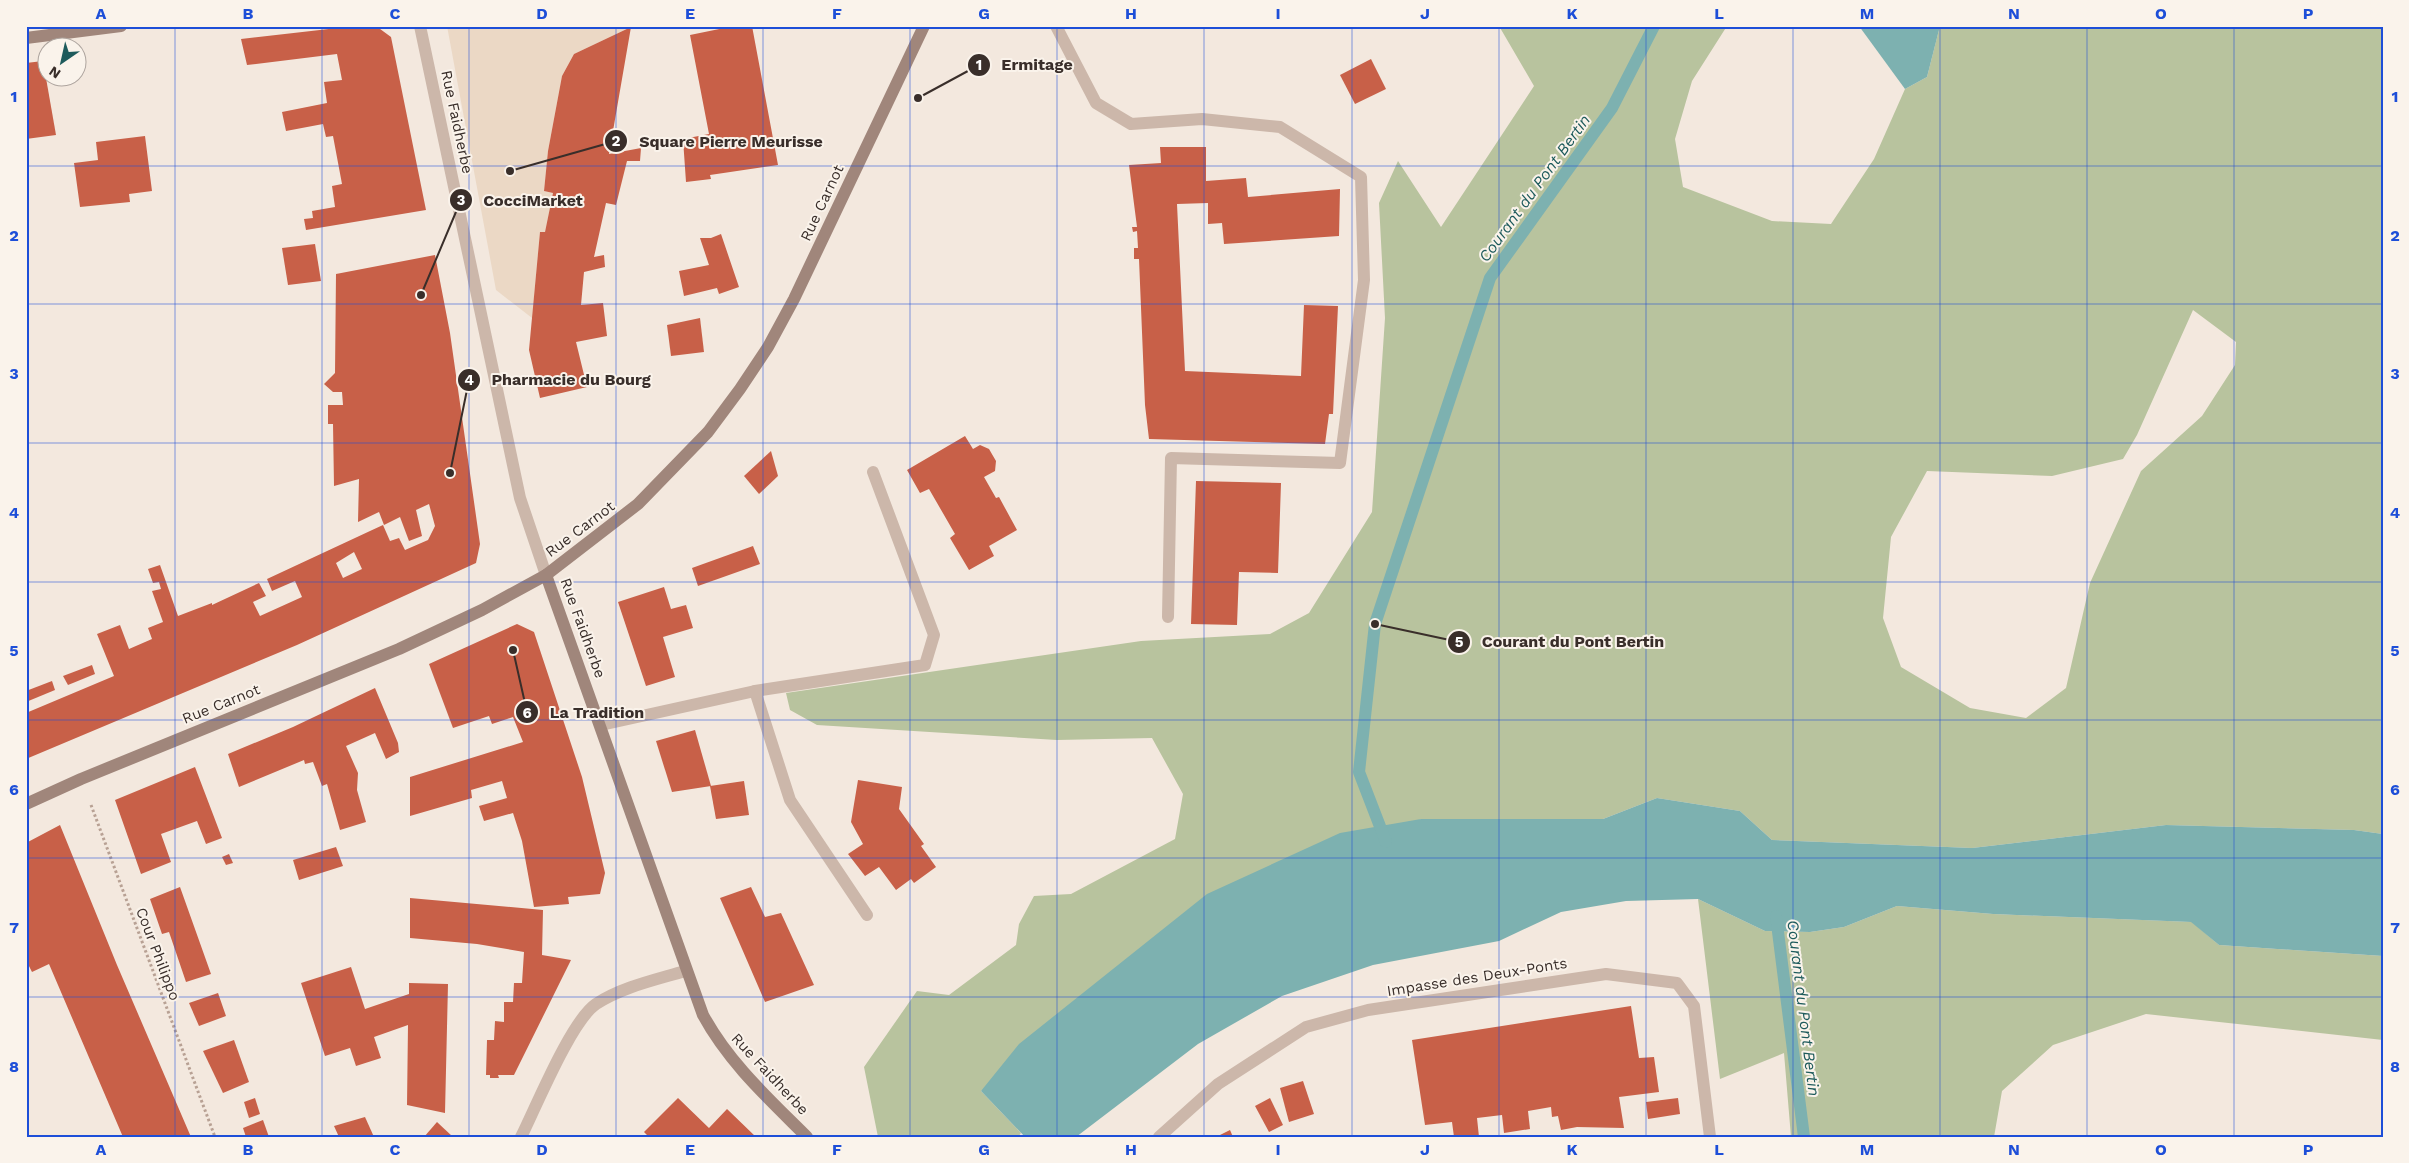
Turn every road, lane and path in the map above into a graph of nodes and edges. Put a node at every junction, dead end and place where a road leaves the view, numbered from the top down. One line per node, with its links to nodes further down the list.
1 (121, 26): 5 (main road)
2 (420, 26): 8 (street, Rue Faidherbe)
3 (924, 26): 8 (main road, Rue Carnot)
4 (1056, 26): 9 (street)
5 (61, 30): 6 (main road)
6 (26, 38)
7 (873, 472): 10 (street)
8 (546, 575): 11 (main road, Rue Faidherbe); 12 (main road, Rue Carnot)
9 (1168, 617)
10 (755, 691): 11 (street); 14 (street)
11 (601, 725): 15 (main road, Rue Faidherbe)
12 (81, 779): 13 (main road, Rue Carnot); 16 (path, Cour Philippo)
13 (26, 804)
14 (867, 915)
15 (685, 972): 17 (street); 18 (main road, Rue Faidherbe)
16 (215, 1137)
17 (521, 1137)
18 (807, 1137)
19 (1159, 1137): 20 (street, Impasse des Deux-Ponts)
20 (1710, 1137)

